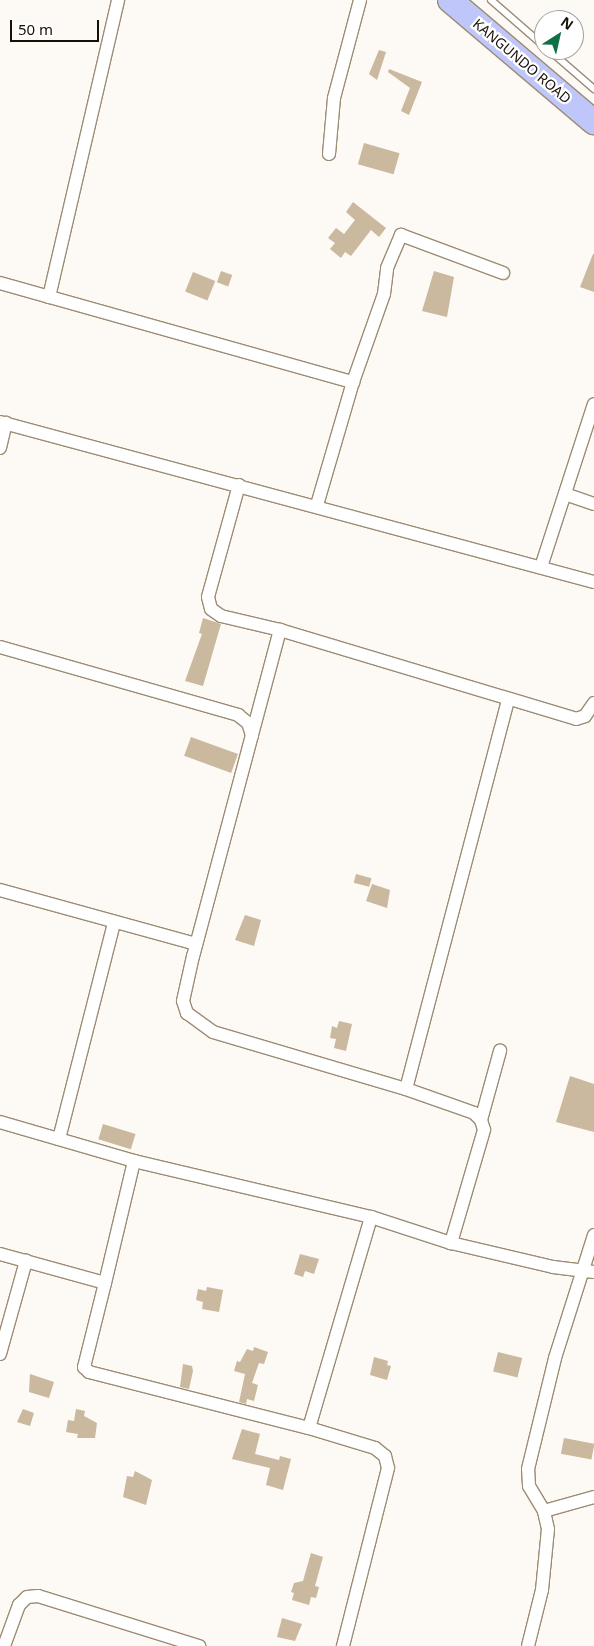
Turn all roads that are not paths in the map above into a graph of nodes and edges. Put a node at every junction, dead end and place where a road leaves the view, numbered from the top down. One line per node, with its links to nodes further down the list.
1 (118, 0): 12 (street)
2 (360, 0): 9 (street)
3 (450, 0): 8 (highway, KANGUNDO ROAD)
4 (491, 0): 5 (lane)
5 (534, 37)
6 (561, 60): 7 (lane)
7 (594, 89)
8 (594, 122)
9 (329, 154)
10 (503, 273): 13 (street)
11 (0, 283): 12 (street)
12 (49, 297): 13 (street)
13 (354, 382): 20 (street)
14 (594, 404): 18 (street)
15 (3, 422): 16 (street); 17 (street)
16 (0, 448)
17 (239, 484): 20 (street); 23 (street)
18 (565, 494): 19 (street); 21 (street)
19 (594, 504)
20 (317, 505): 21 (street)
21 (541, 567): 22 (street)
22 (594, 582)
23 (280, 630): 25 (street); 27 (street)
24 (0, 646): 27 (street)
25 (508, 699): 26 (street); 32 (street)
26 (594, 704)
27 (252, 735): 30 (street)
28 (0, 890): 29 (street)
29 (114, 923): 30 (street); 35 (street)
30 (196, 944): 32 (street)
31 (500, 1051): 33 (street)
32 (406, 1089): 33 (street)
33 (481, 1120): 39 (street)
34 (0, 1122): 35 (street)
35 (59, 1139): 36 (street)
36 (134, 1161): 37 (street); 43 (street)
37 (371, 1217): 39 (street); 45 (street)
38 (594, 1236): 42 (street)
39 (451, 1243): 42 (street)
40 (0, 1254): 41 (street)
41 (26, 1261): 43 (street); 44 (street)
42 (589, 1271): 47 (street)
43 (105, 1283): 45 (street)
44 (0, 1354)
45 (309, 1428): 50 (street)
46 (594, 1497): 47 (street)
47 (544, 1511): 51 (street)
48 (4, 1646): 49 (street)
49 (199, 1646)
50 (344, 1646)
51 (528, 1646)

